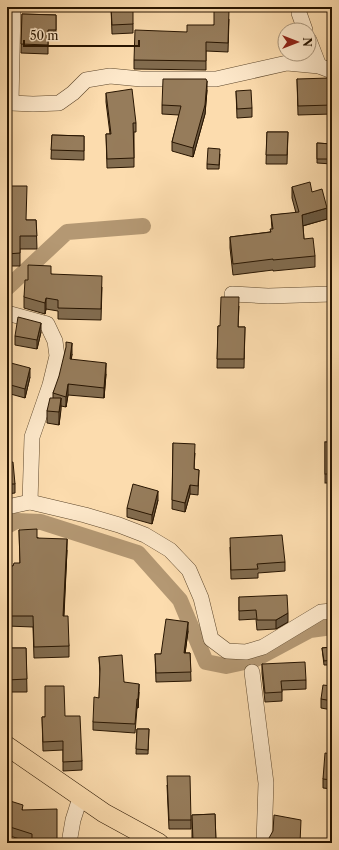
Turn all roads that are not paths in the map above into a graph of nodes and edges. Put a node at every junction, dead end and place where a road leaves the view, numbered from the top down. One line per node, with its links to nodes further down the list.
1 (13, 7): 6 (street)
2 (299, 7): 3 (street)
3 (302, 22)
4 (317, 54): 5 (street)
5 (325, 69): 6 (street)
6 (9, 105)
7 (232, 294): 8 (street)
8 (332, 294)
9 (7, 312): 10 (street)
10 (30, 502): 11 (street); 12 (street)
11 (7, 506)
12 (332, 611)
13 (252, 672): 18 (street)
14 (7, 746): 15 (main road)
15 (80, 798): 16 (street); 17 (main road)
16 (70, 843)
17 (159, 843)
18 (264, 843)

